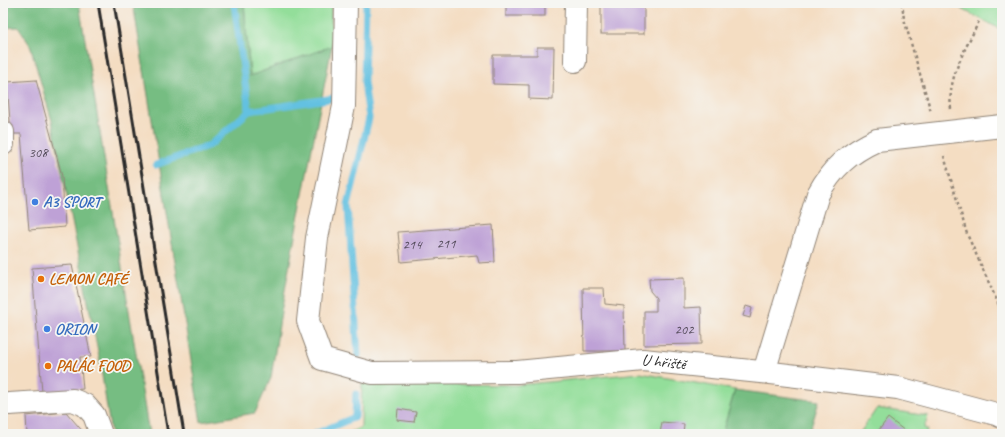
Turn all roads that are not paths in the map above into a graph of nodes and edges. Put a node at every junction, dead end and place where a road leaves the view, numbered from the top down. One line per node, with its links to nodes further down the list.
1 (346, 3): 7 (street, U hřiště)
2 (576, 3): 3 (street)
3 (575, 61)
4 (1002, 126): 7 (street)
5 (3, 132): 6 (street)
6 (3, 144)
7 (764, 372): 9 (street, U hřiště)
8 (9, 404): 10 (street)
9 (1002, 417)
10 (101, 434)

